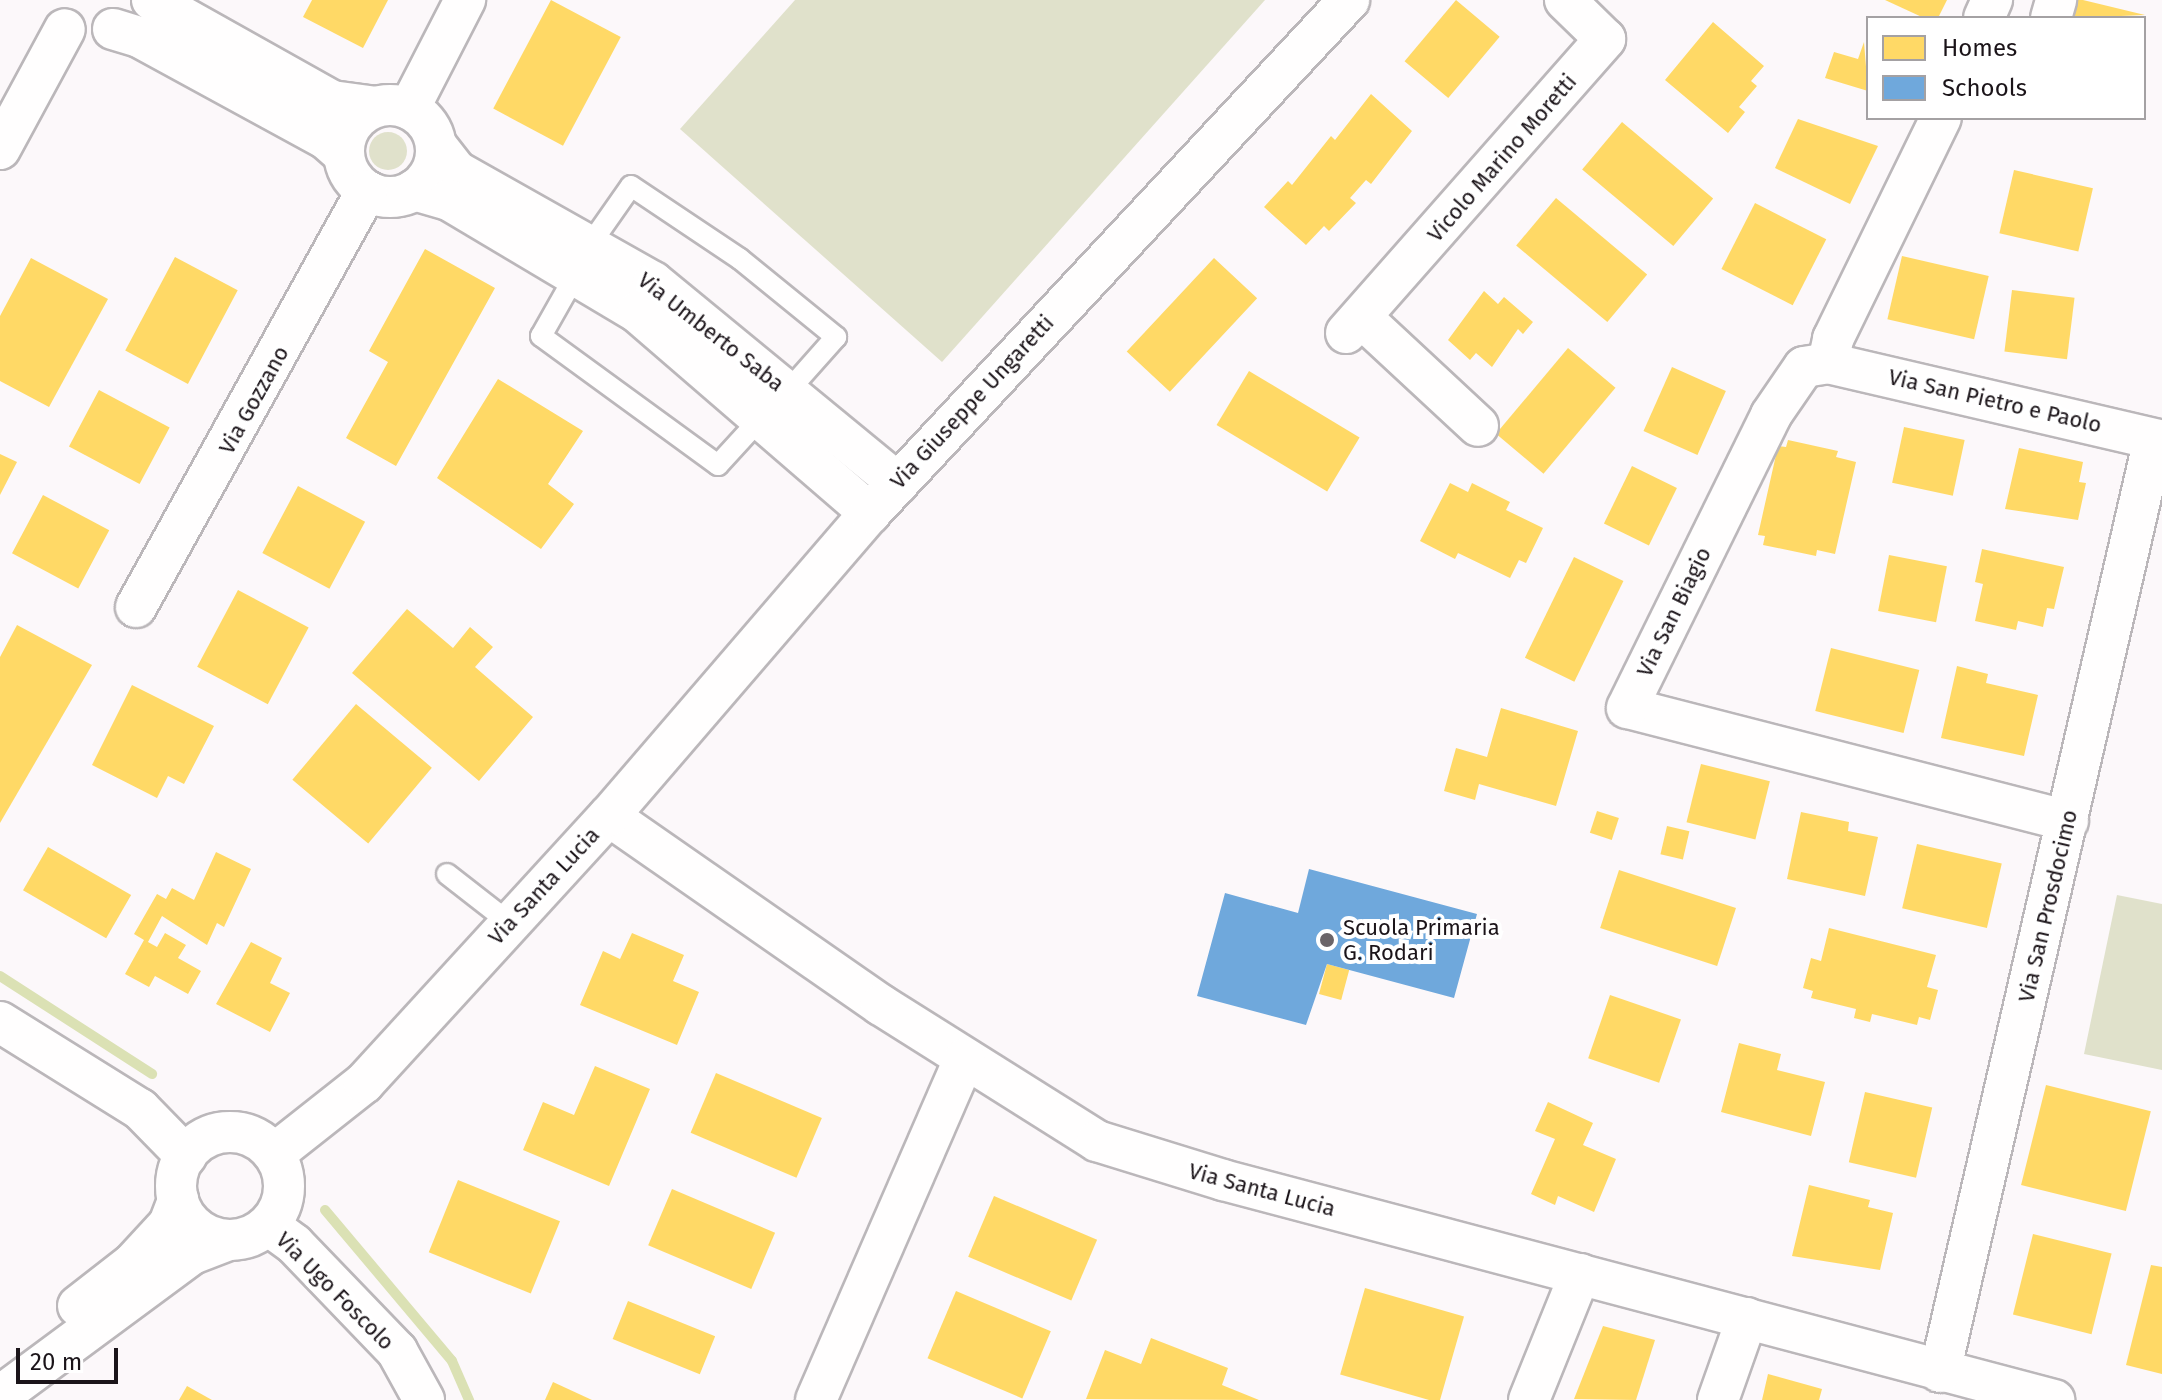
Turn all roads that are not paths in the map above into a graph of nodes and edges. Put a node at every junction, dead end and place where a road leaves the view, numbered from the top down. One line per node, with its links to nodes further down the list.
1 (152, 0): 7 (street)
2 (465, 0): 7 (street)
3 (1349, 0): 19 (street, Via Giuseppe Ungaretti)
4 (1565, 0): 17 (street, Vicolo Marino Moretti)
5 (55, 14): 6 (street); 10 (street)
6 (124, 15): 11 (street)
7 (392, 108): 9 (street); 11 (street)
8 (1941, 122): 15 (street)
9 (436, 145): 12 (street); 14 (street, Via Umberto Saba)
10 (0, 149)
11 (343, 154): 13 (street)
12 (414, 190): 13 (street); 14 (street, Via Umberto Saba)
13 (367, 191): 21 (street, Via Gozzano)
14 (582, 261): 16 (street, Via Umberto Saba); 16 (lane); 16 (lane)
15 (1828, 363): 18 (street, Via San Pietro e Paolo); 23 (street, Via San Biagio)
16 (775, 404): 19 (street, Via Umberto Saba); 20 (street, Via Umberto Saba)
17 (1478, 426)
18 (2158, 440): 23 (street, Via San Prosdocimo)
19 (898, 483): 20 (street, Via Giuseppe Ungaretti)
20 (870, 513): 22 (street, Via Giuseppe Ungaretti)
21 (136, 607)
22 (609, 816): 25 (street, Via Santa Lucia); 27 (street, Via Santa Lucia)
23 (2068, 821): 36 (street, Via San Prosdocimo)
24 (447, 874): 25 (lane)
25 (510, 923): 28 (street, Via Santa Lucia)
26 (0, 1022): 29 (street)
27 (964, 1059): 33 (street, Via Santa Lucia); 40 (street)
28 (274, 1154): 29 (street); 31 (street, Via Ugo Foscolo)
29 (186, 1156): 30 (street)
30 (178, 1200): 32 (street); 35 (street)
31 (268, 1225): 32 (street, Via Ugo Foscolo); 39 (street, Via Ugo Foscolo)
32 (228, 1240): 37 (street, Via Ugo Foscolo)
33 (1580, 1274): 34 (street, Via Santa Lucia); 41 (street)
34 (1747, 1318): 36 (street, Via Santa Lucia); 42 (street)
35 (0, 1365)
36 (1940, 1372): 38 (street, Via Santa Lucia)
37 (0, 1396)
38 (2047, 1399)
39 (424, 1400)
40 (816, 1400)
41 (1529, 1400)
42 (1718, 1400)

